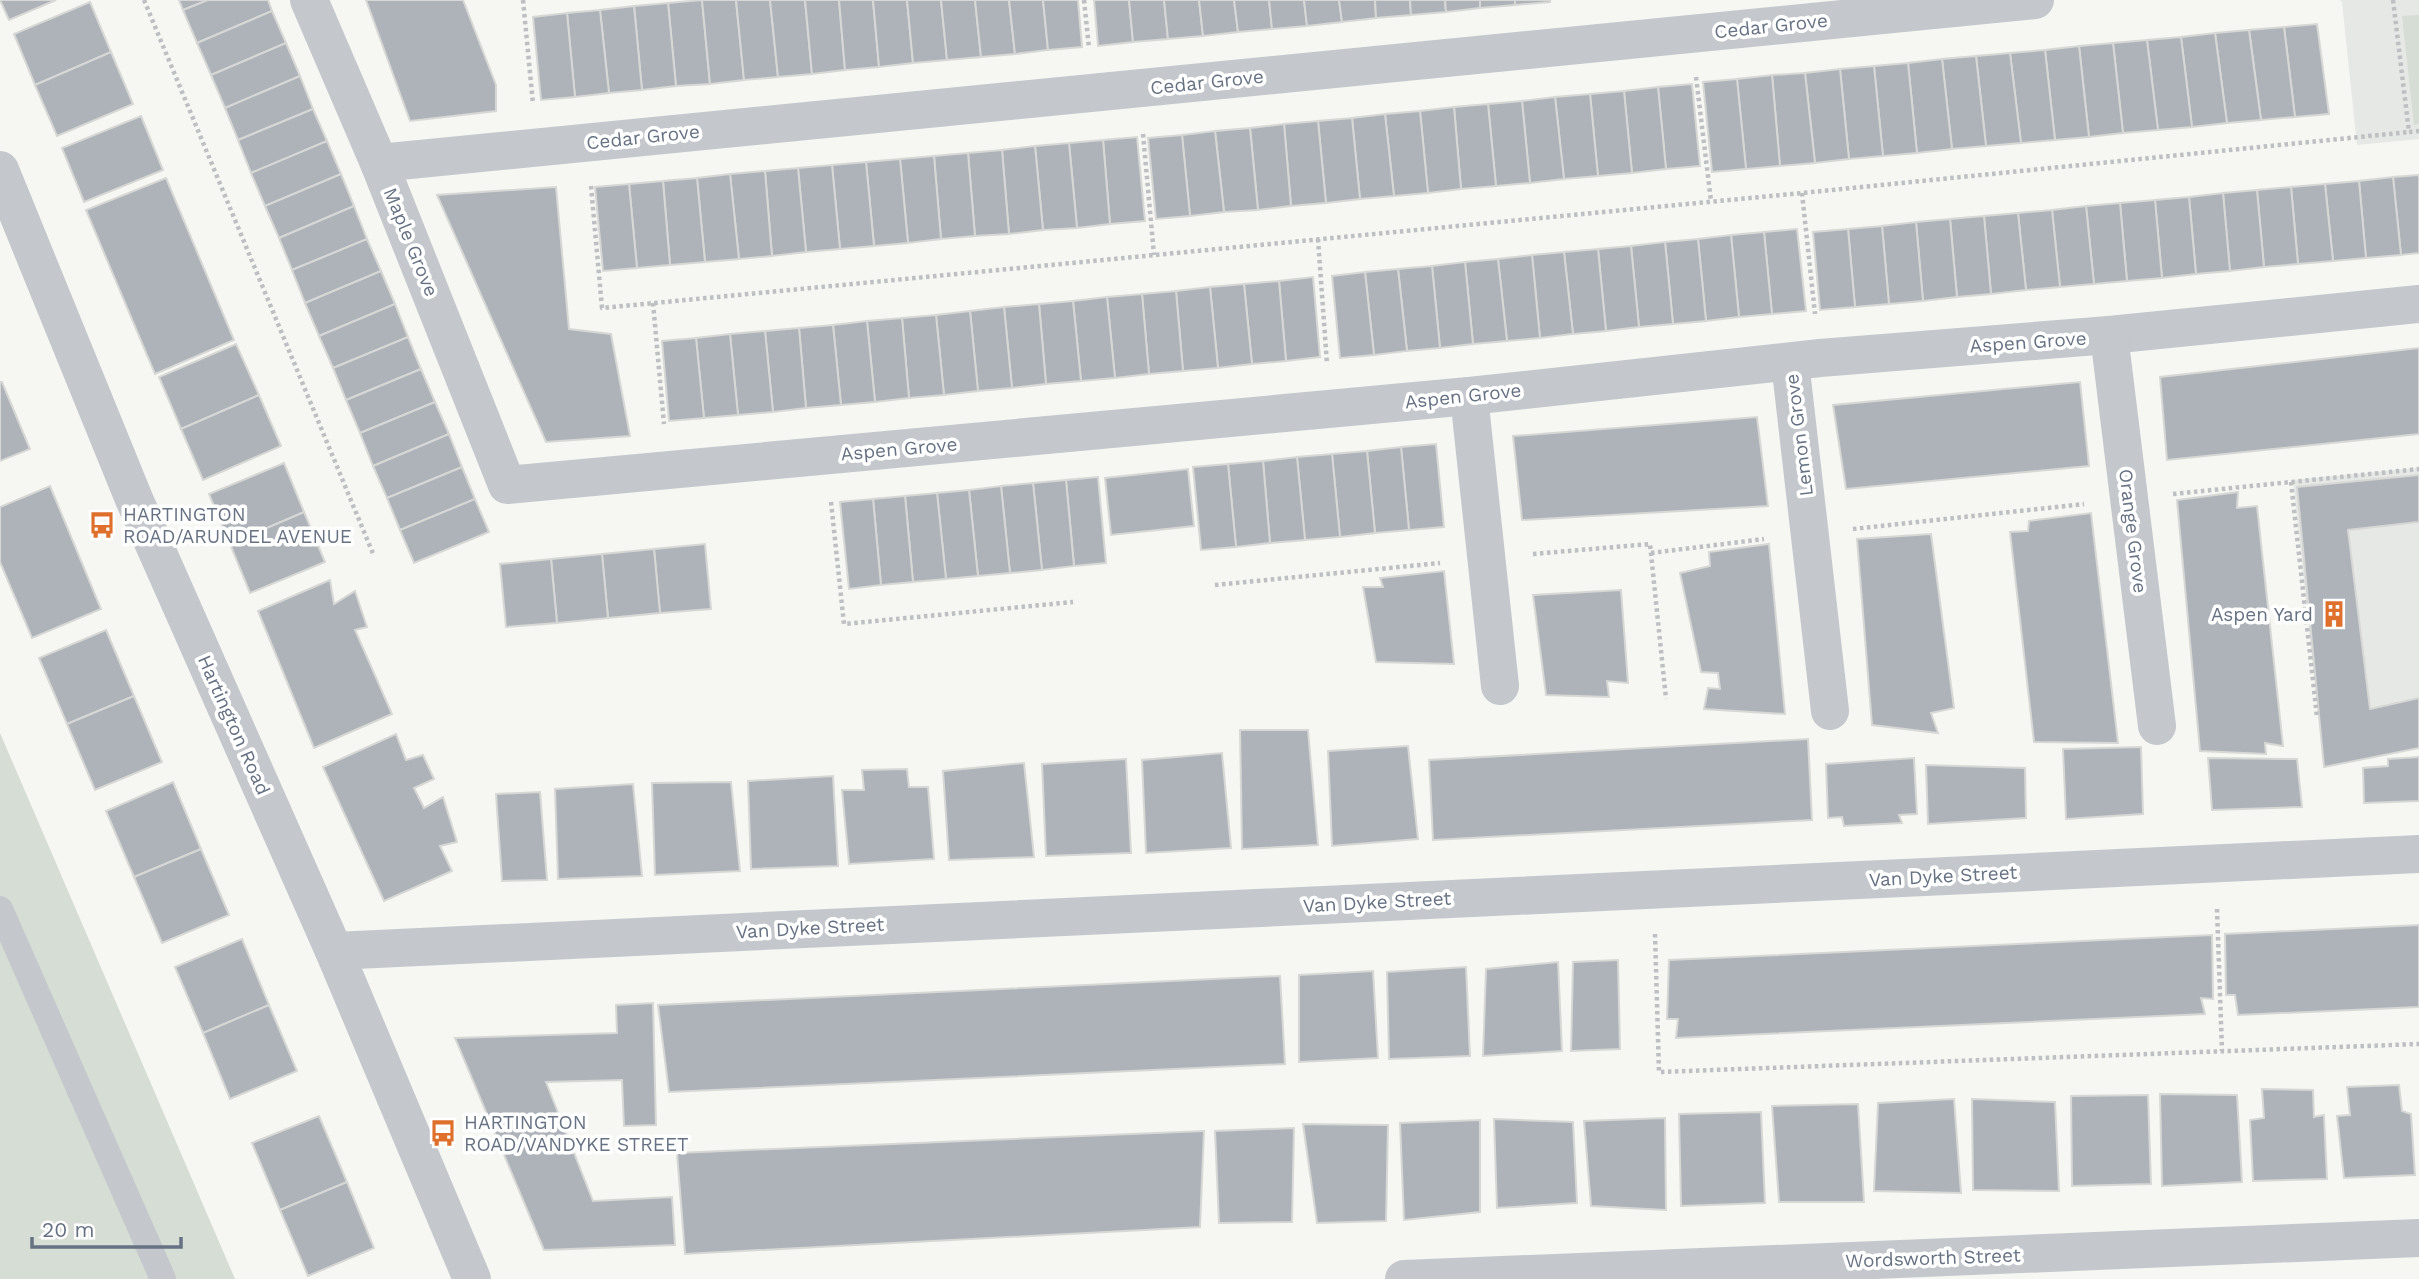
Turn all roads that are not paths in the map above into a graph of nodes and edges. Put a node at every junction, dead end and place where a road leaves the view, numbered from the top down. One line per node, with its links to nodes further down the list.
1 (309, 0): 3 (street, Maple Grove)
2 (2035, 0): 3 (street, Cedar Grove)
3 (379, 163): 9 (street, Maple Grove)
4 (0, 170): 15 (street, Hartington Road)
5 (2419, 304): 6 (street, Aspen Grove)
6 (2109, 335): 7 (street, Aspen Grove); 12 (street, Orange Grove)
7 (1805, 360): 8 (street, Aspen Grove); 11 (street, Lemon Grove)
8 (1469, 396): 9 (street, Aspen Grove); 10 (street)
9 (508, 485)
10 (1500, 686)
11 (1830, 711)
12 (2157, 726)
13 (2419, 854): 15 (street, Van Dyke Street)
14 (0, 909): 17 (lane)
15 (334, 951): 18 (street, Hartington Road)
16 (2419, 1238): 19 (street, Wordsworth Street)
17 (163, 1279)
18 (472, 1279)
19 (1404, 1279)

